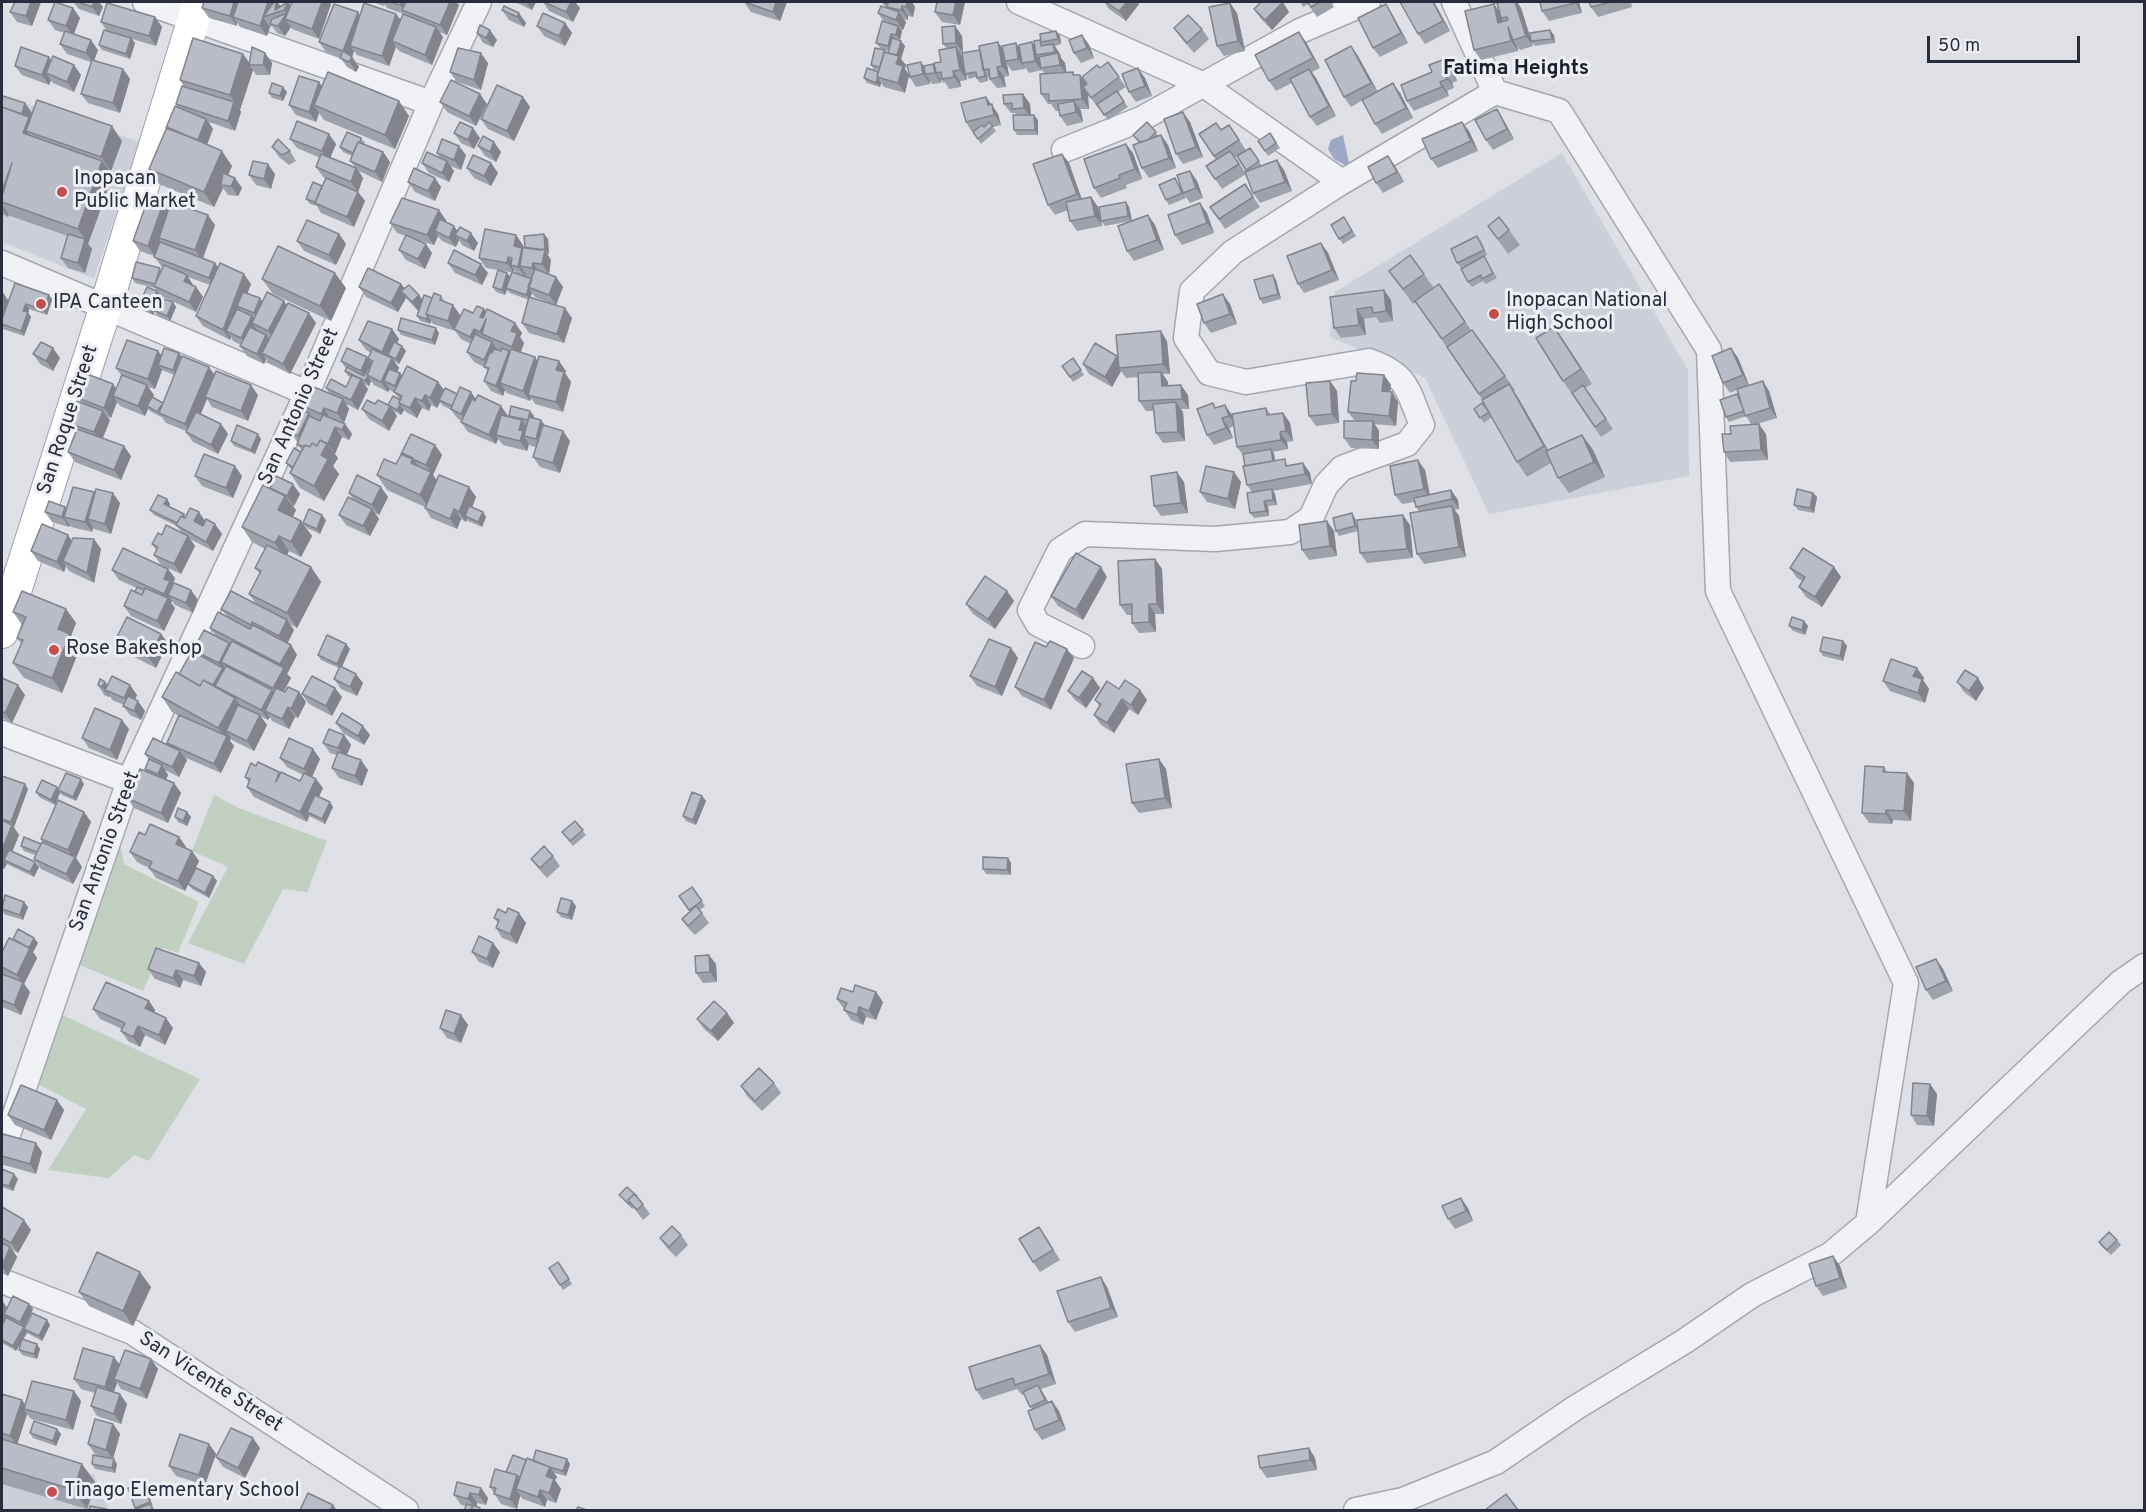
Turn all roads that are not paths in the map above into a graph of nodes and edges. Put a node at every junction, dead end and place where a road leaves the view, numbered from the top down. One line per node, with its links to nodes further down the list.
1 (144, 2): 6 (street)
2 (479, 2): 9 (street, San Antonio Street)
3 (1019, 2): 7 (street)
4 (1368, 2): 7 (street)
5 (1454, 2): 8 (street)
6 (196, 10): 9 (street); 13 (main road, San Roque Street)
7 (1204, 85): 10 (street); 11 (street)
8 (1495, 92): 11 (street); 21 (street)
9 (432, 103): 14 (street, San Antonio Street)
10 (1064, 150)
11 (1342, 182): 16 (street)
12 (2, 263): 13 (street)
13 (105, 309): 14 (street); 15 (main road, San Roque Street)
14 (307, 393): 18 (street, San Antonio Street)
15 (2, 632)
16 (1082, 646)
17 (2, 733): 18 (street)
18 (129, 781): 20 (street, San Antonio Street)
19 (2145, 966): 21 (street)
20 (2, 1152)
21 (1868, 1223): 24 (street)
22 (2, 1281): 23 (street, San Vicente Street)
23 (406, 1510)
24 (1356, 1510)

